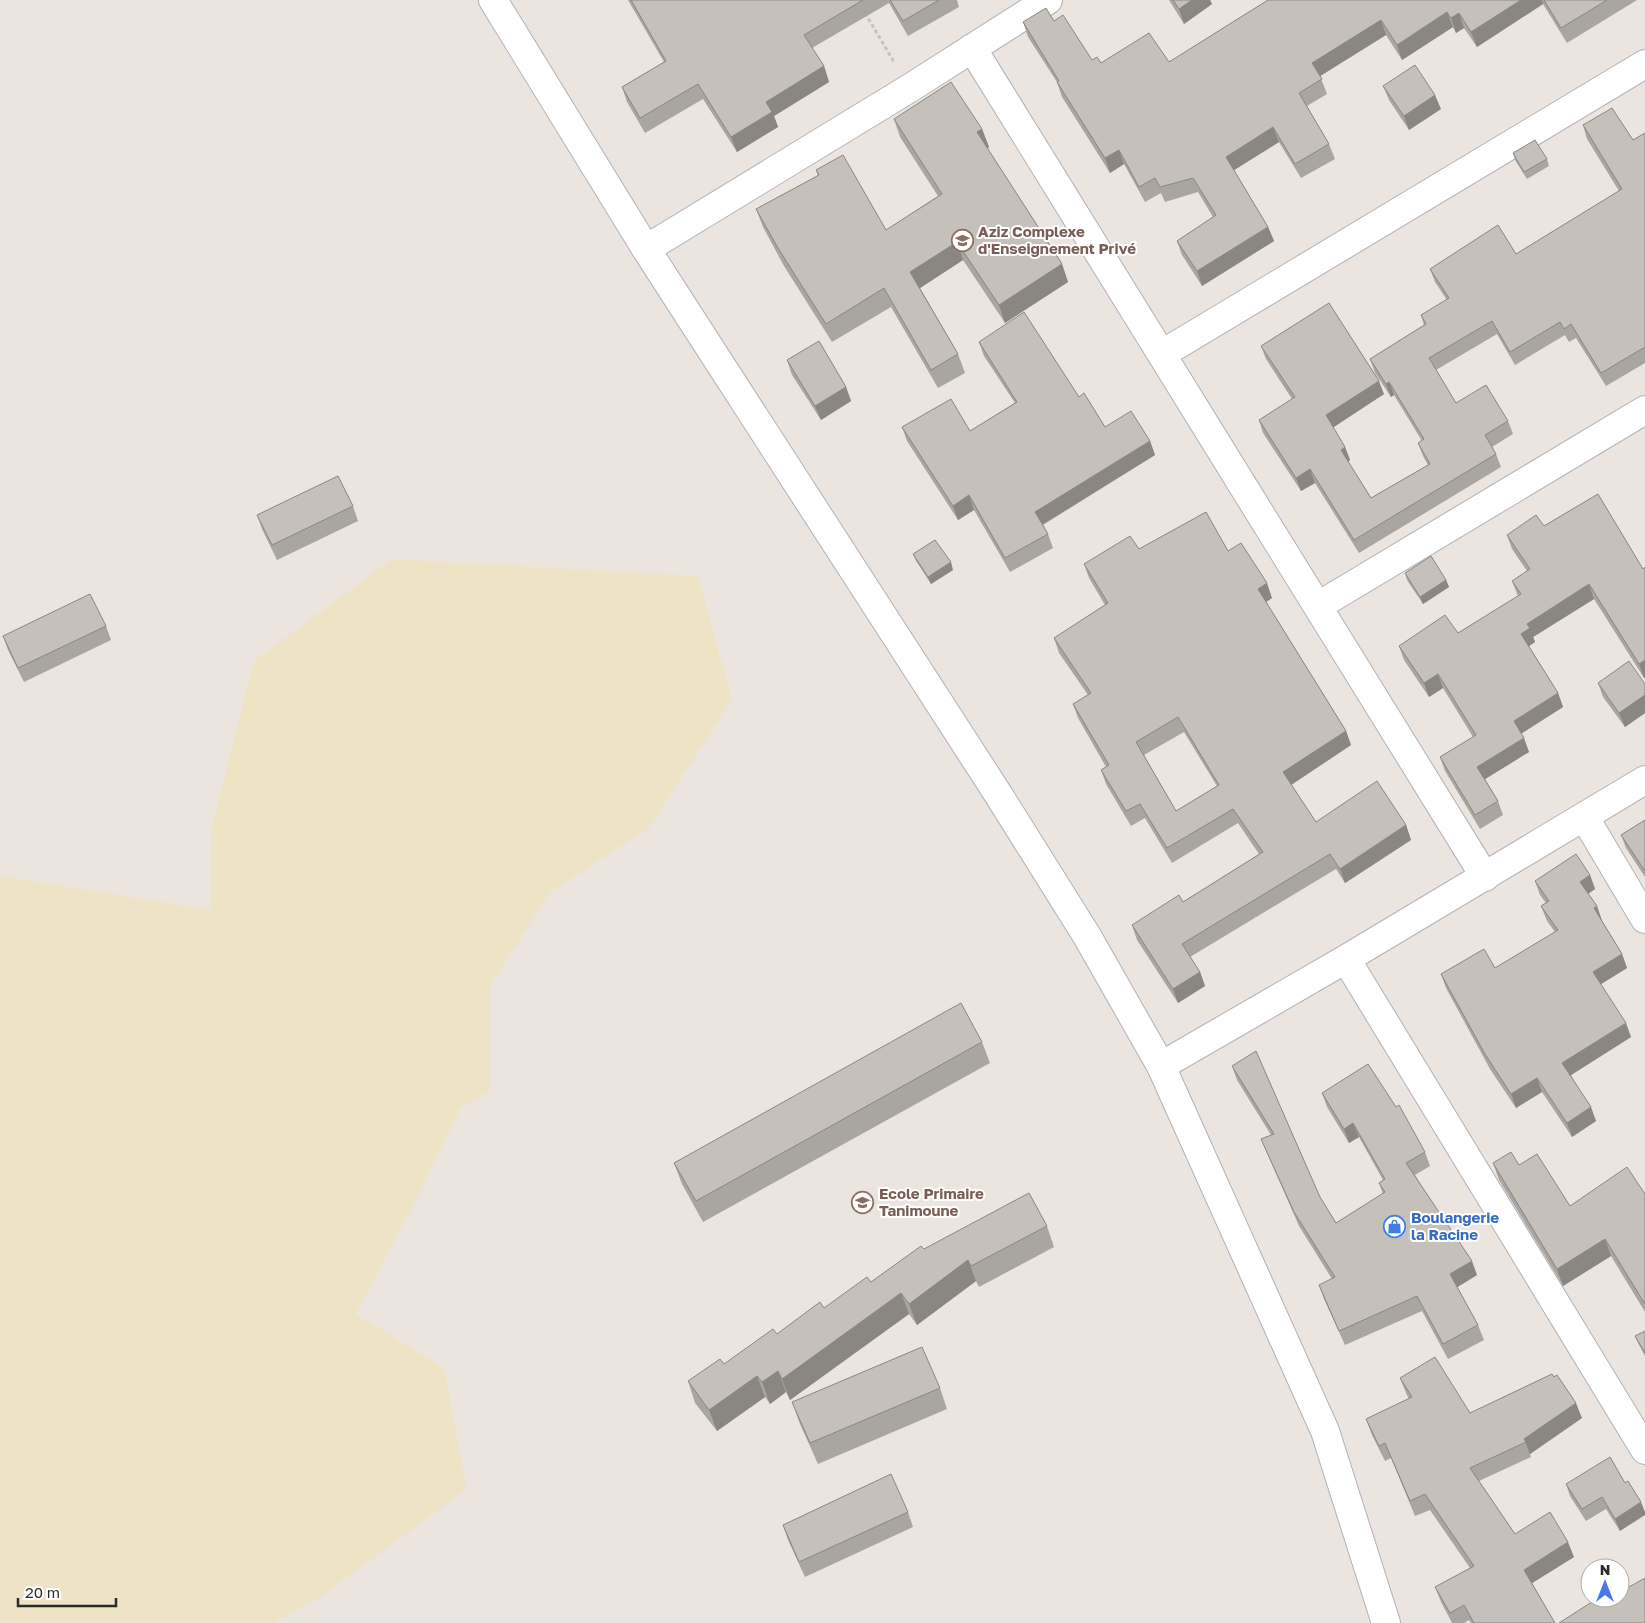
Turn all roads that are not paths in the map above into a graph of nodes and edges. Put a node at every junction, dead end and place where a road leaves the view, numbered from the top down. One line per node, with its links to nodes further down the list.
1 (493, 0): 5 (street)
2 (1048, 0): 3 (street)
3 (972, 48): 5 (street); 6 (street)
4 (1645, 64): 6 (street)
5 (646, 249): 14 (street)
6 (1162, 354): 8 (street)
7 (1645, 410): 8 (street)
8 (1318, 606): 11 (street)
9 (1645, 780): 10 (street)
10 (1585, 818): 11 (street); 12 (street)
11 (1485, 877): 13 (street)
12 (1645, 919)
13 (1346, 959): 14 (street); 15 (street)
14 (1160, 1066): 16 (street)
15 (1645, 1450)
16 (1386, 1623)

